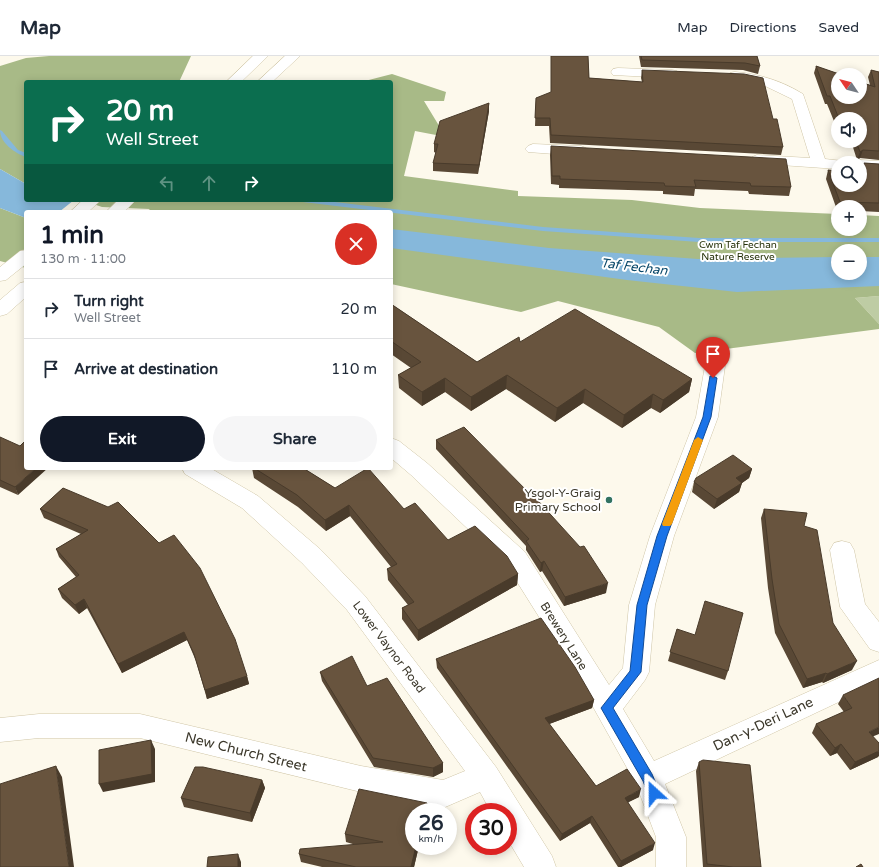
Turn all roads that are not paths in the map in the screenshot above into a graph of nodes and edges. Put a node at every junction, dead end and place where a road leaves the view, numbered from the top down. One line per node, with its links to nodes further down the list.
1 (261, 56): 6 (main road)
2 (293, 56): 7 (main road)
3 (618, 72): 4 (main road)
4 (688, 74)
5 (720, 75): 11 (main road)
6 (235, 80)
7 (266, 80)
8 (533, 149): 9 (main road)
9 (597, 152)
10 (740, 159): 11 (main road)
11 (819, 163): 12 (main road)
12 (831, 164)
13 (867, 165): 14 (main road)
14 (879, 166)
15 (90, 202): 17 (main road)
16 (126, 202): 18 (main road)
17 (80, 210)
18 (116, 210)
19 (24, 257): 20 (main road)
20 (0, 276)
21 (24, 289): 22 (main road)
22 (0, 310)
23 (715, 366): 29 (main road)
24 (393, 448): 29 (main road, Brewery Lane)
25 (197, 470): 31 (main road, Lower Vaynor Road)
26 (842, 550): 27 (main road)
27 (879, 641)
28 (879, 670): 32 (main road, Dan-y-Deri Lane)
29 (607, 708): 32 (main road, Brewery Lane)
30 (0, 730): 31 (main road, New Church Street)
31 (486, 776): 33 (main road, Lower Vaynor Road)
32 (648, 778): 34 (main road, Brewery Lane)
33 (541, 867)
34 (671, 867)

